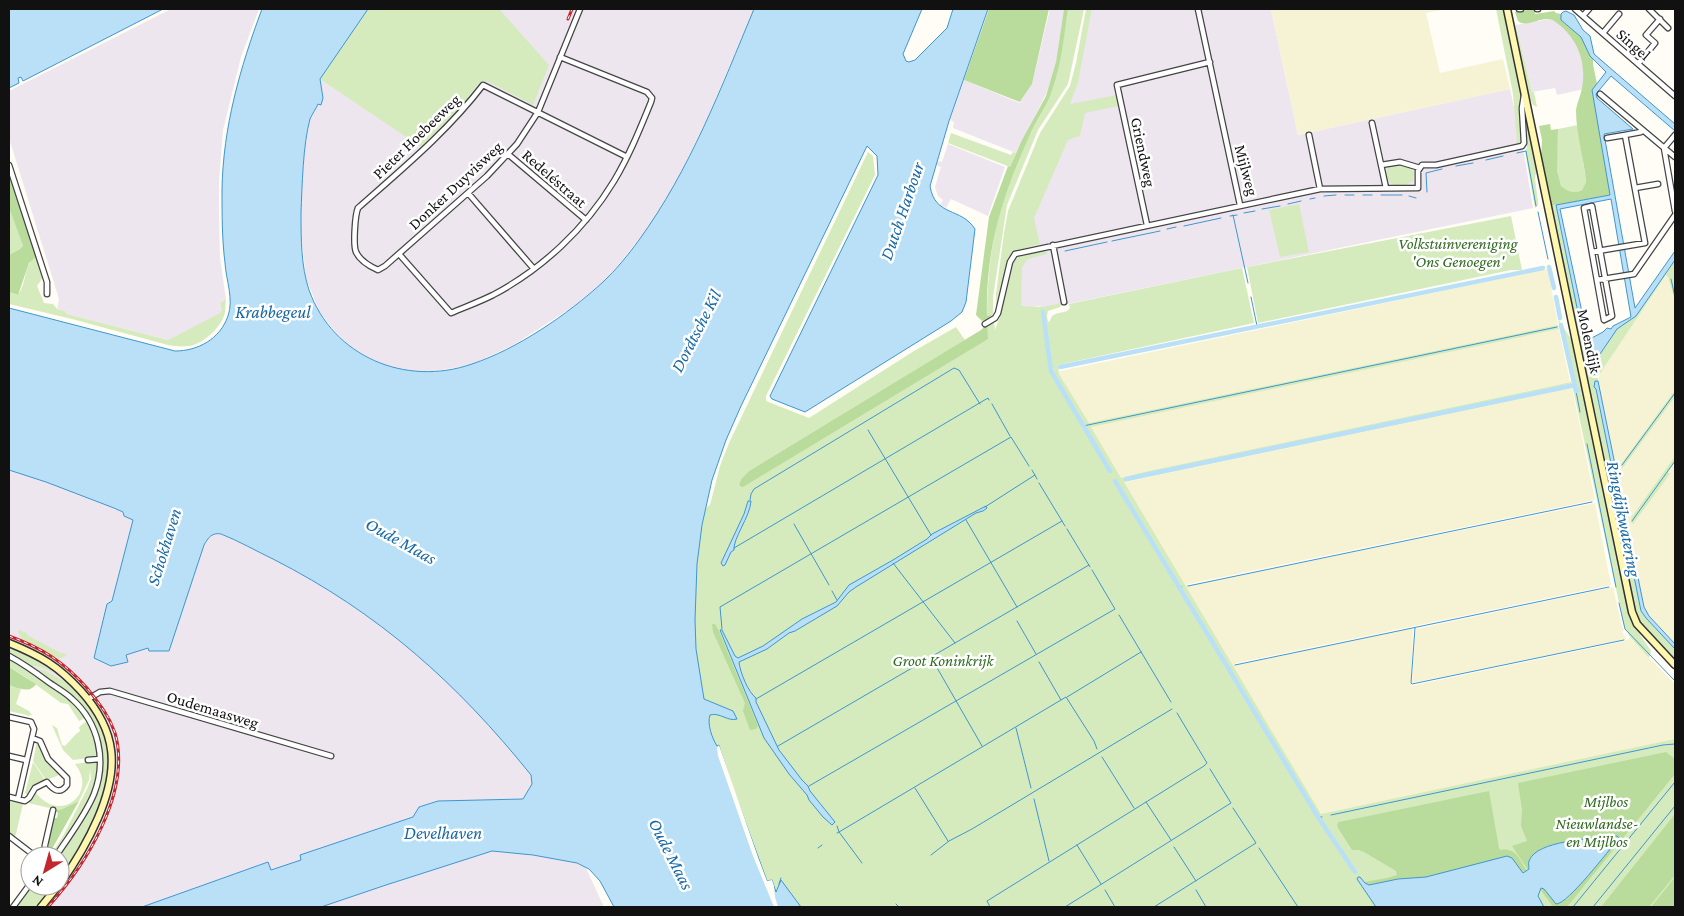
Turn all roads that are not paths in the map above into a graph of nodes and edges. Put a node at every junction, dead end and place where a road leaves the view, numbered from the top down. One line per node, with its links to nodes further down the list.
1 (580, 9): 12 (street, Donker Duyvisweg)
2 (1198, 9): 13 (street, Mijlweg)
3 (1507, 9): 15 (street, Molendijk)
4 (1574, 9): 8 (street, Singel)
5 (1589, 9): 8 (street)
6 (1649, 9): 9 (street)
7 (1619, 14): 11 (street)
8 (1583, 16): 11 (street, Singel)
9 (1660, 19): 10 (street); 14 (street)
10 (1668, 28)
11 (1603, 33): 14 (street, Singel)
12 (560, 57): 18 (street, Donker Duyvisweg); 28 (street)
13 (1210, 62): 37 (street, Mijlweg); 41 (street, Griendweg)
14 (1638, 64): 17 (street, Singel)
15 (1525, 93): 31 (street); 57 (street, Molendijk)
16 (1600, 94): 20 (street)
17 (1675, 96)
18 (538, 112): 26 (street, Donker Duyvisweg); 28 (street); 48 (street, Pieter Hoebeeweg)
19 (1372, 123): 30 (street)
20 (1643, 130): 21 (street); 25 (street)
21 (1625, 135): 24 (street); 35 (street)
22 (1675, 135): 25 (street)
23 (1309, 136): 33 (street)
24 (1607, 138)
25 (1664, 148): 27 (street); 32 (street)
26 (509, 154): 36 (street, Donker Duyvisweg); 40 (street, Redeléstraat)
27 (1675, 157)
28 (627, 158): 40 (street)
29 (9, 165): 52 (street)
30 (1381, 165): 31 (street); 34 (street)
31 (1420, 168): 34 (street, Mijlweg)
32 (1670, 182): 35 (street); 38 (street)
33 (1320, 188): 34 (street, Mijlweg); 37 (street, Mijlweg)
34 (1386, 188)
35 (1634, 188): 43 (street)
36 (468, 193): 47 (street, Donker Duyvisweg); 49 (street)
37 (1240, 205): 41 (street)
38 (1675, 211)
39 (1675, 215): 42 (street)
40 (586, 220): 49 (street)
41 (1147, 225): 44 (street)
42 (1657, 241): 43 (street); 50 (street)
43 (1645, 243): 45 (street)
44 (1053, 245): 53 (street); 54 (street)
45 (1600, 250): 46 (street); 46 (street); 50 (street)
46 (1592, 252): 51 (street)
47 (399, 254): 48 (street, Donker Duyvisweg); 49 (street)
48 (362, 259)
49 (534, 268)
50 (1605, 279): 51 (street); 51 (street)
51 (1597, 280)
52 (47, 294)
53 (1064, 302)
54 (986, 324)
55 (9, 644): 58 (street)
56 (9, 656): 63 (street)
57 (1675, 665)
58 (88, 699): 62 (street, Oudemaasweg); 73 (street)
59 (9, 716): 60 (street)
60 (32, 738): 64 (street); 67 (street)
61 (9, 756): 64 (street)
62 (331, 756)
63 (100, 759): 65 (street); 72 (street)
64 (26, 760): 67 (street)
65 (88, 760)
66 (9, 797): 67 (street)
67 (18, 799)
68 (53, 810): 71 (street)
69 (9, 838): 70 (street)
70 (21, 846)
71 (45, 846)
72 (62, 846)
73 (70, 869)
74 (21, 896): 76 (street)
75 (50, 896): 77 (street)
76 (13, 907)
77 (41, 907)

